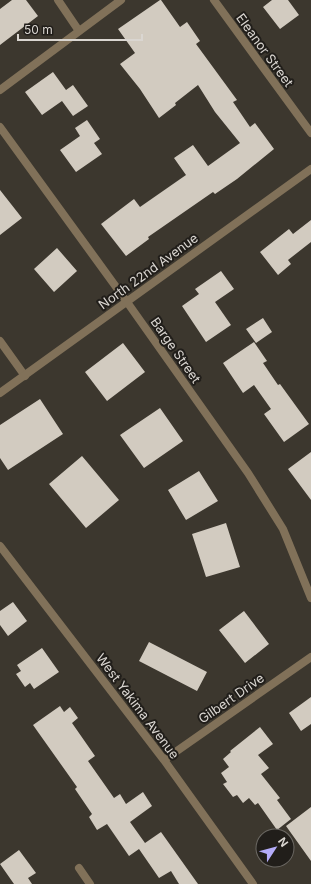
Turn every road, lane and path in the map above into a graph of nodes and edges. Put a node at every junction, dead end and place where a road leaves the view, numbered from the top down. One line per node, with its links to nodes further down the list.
1 (58, 0): 4 (street)
2 (121, 0): 4 (street)
3 (214, 0): 7 (street, Eleanor Street)
4 (79, 31): 5 (street)
5 (0, 90)
6 (0, 127): 9 (street, Barge Street)
7 (311, 134)
8 (311, 169): 9 (street, North 22nd Avenue)
9 (127, 302): 11 (street, North 22nd Avenue); 14 (street, Barge Street)
10 (0, 341): 11 (street)
11 (25, 376): 12 (street, North 22nd Avenue)
12 (0, 393)
13 (0, 546): 16 (street, West Yakima Avenue)
14 (311, 598)
15 (311, 656): 16 (street, Gilbert Drive)
16 (164, 760): 19 (street, West Yakima Avenue)
17 (79, 868): 18 (street)
18 (90, 884)
19 (253, 884)

